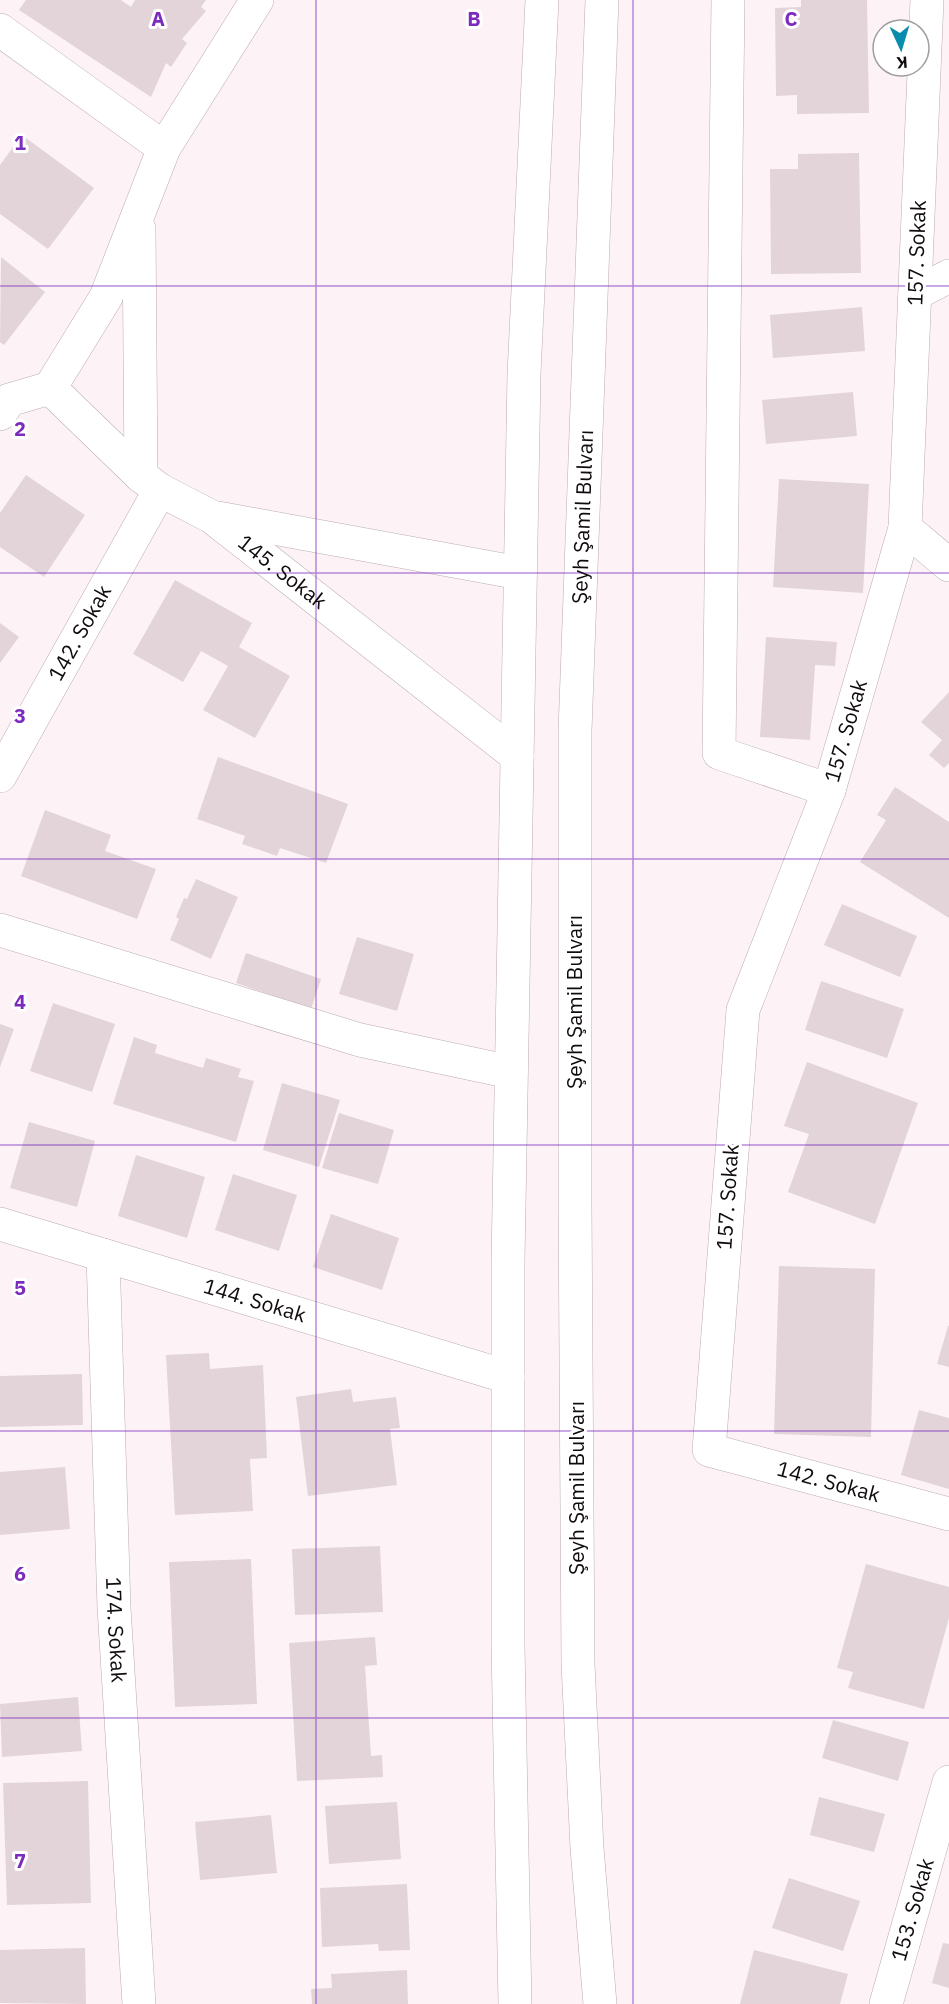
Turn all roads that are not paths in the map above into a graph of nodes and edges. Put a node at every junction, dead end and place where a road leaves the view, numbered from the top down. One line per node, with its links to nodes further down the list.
1 (257, 0): 7 (street)
2 (542, 0): 17 (street)
3 (602, 0): 31 (street, Şeyh Şamil Bulvarı)
4 (728, 0): 20 (street)
5 (927, 0): 10 (street, 157. Sokak)
6 (0, 30): 7 (street)
7 (164, 148): 8 (street)
8 (139, 212): 11 (street); 13 (street, 142. Sokak)
9 (949, 276): 10 (street)
10 (915, 294): 15 (street, 157. Sokak)
11 (50, 388): 12 (street); 13 (street, 145. Sokak)
12 (3, 402)
13 (151, 483): 14 (street, 145. Sokak); 19 (street, 142. Sokak)
14 (212, 517): 17 (street); 18 (street, 145. Sokak)
15 (905, 528): 16 (street); 20 (street, 157. Sokak)
16 (949, 565)
17 (520, 573): 18 (street)
18 (517, 756): 22 (street)
19 (0, 776)
20 (829, 790): 26 (street, 157. Sokak)
21 (0, 930): 22 (street)
22 (512, 1072): 25 (street)
23 (0, 1224): 24 (street, 144. Sokak)
24 (103, 1255): 25 (street, 144. Sokak); 29 (street, 174. Sokak)
25 (508, 1377): 30 (street)
26 (709, 1450): 27 (street, 142. Sokak)
27 (949, 1514)
28 (949, 1782): 32 (street, 153. Sokak)
29 (139, 2004)
30 (515, 2004)
31 (600, 2004)
32 (886, 2004)

